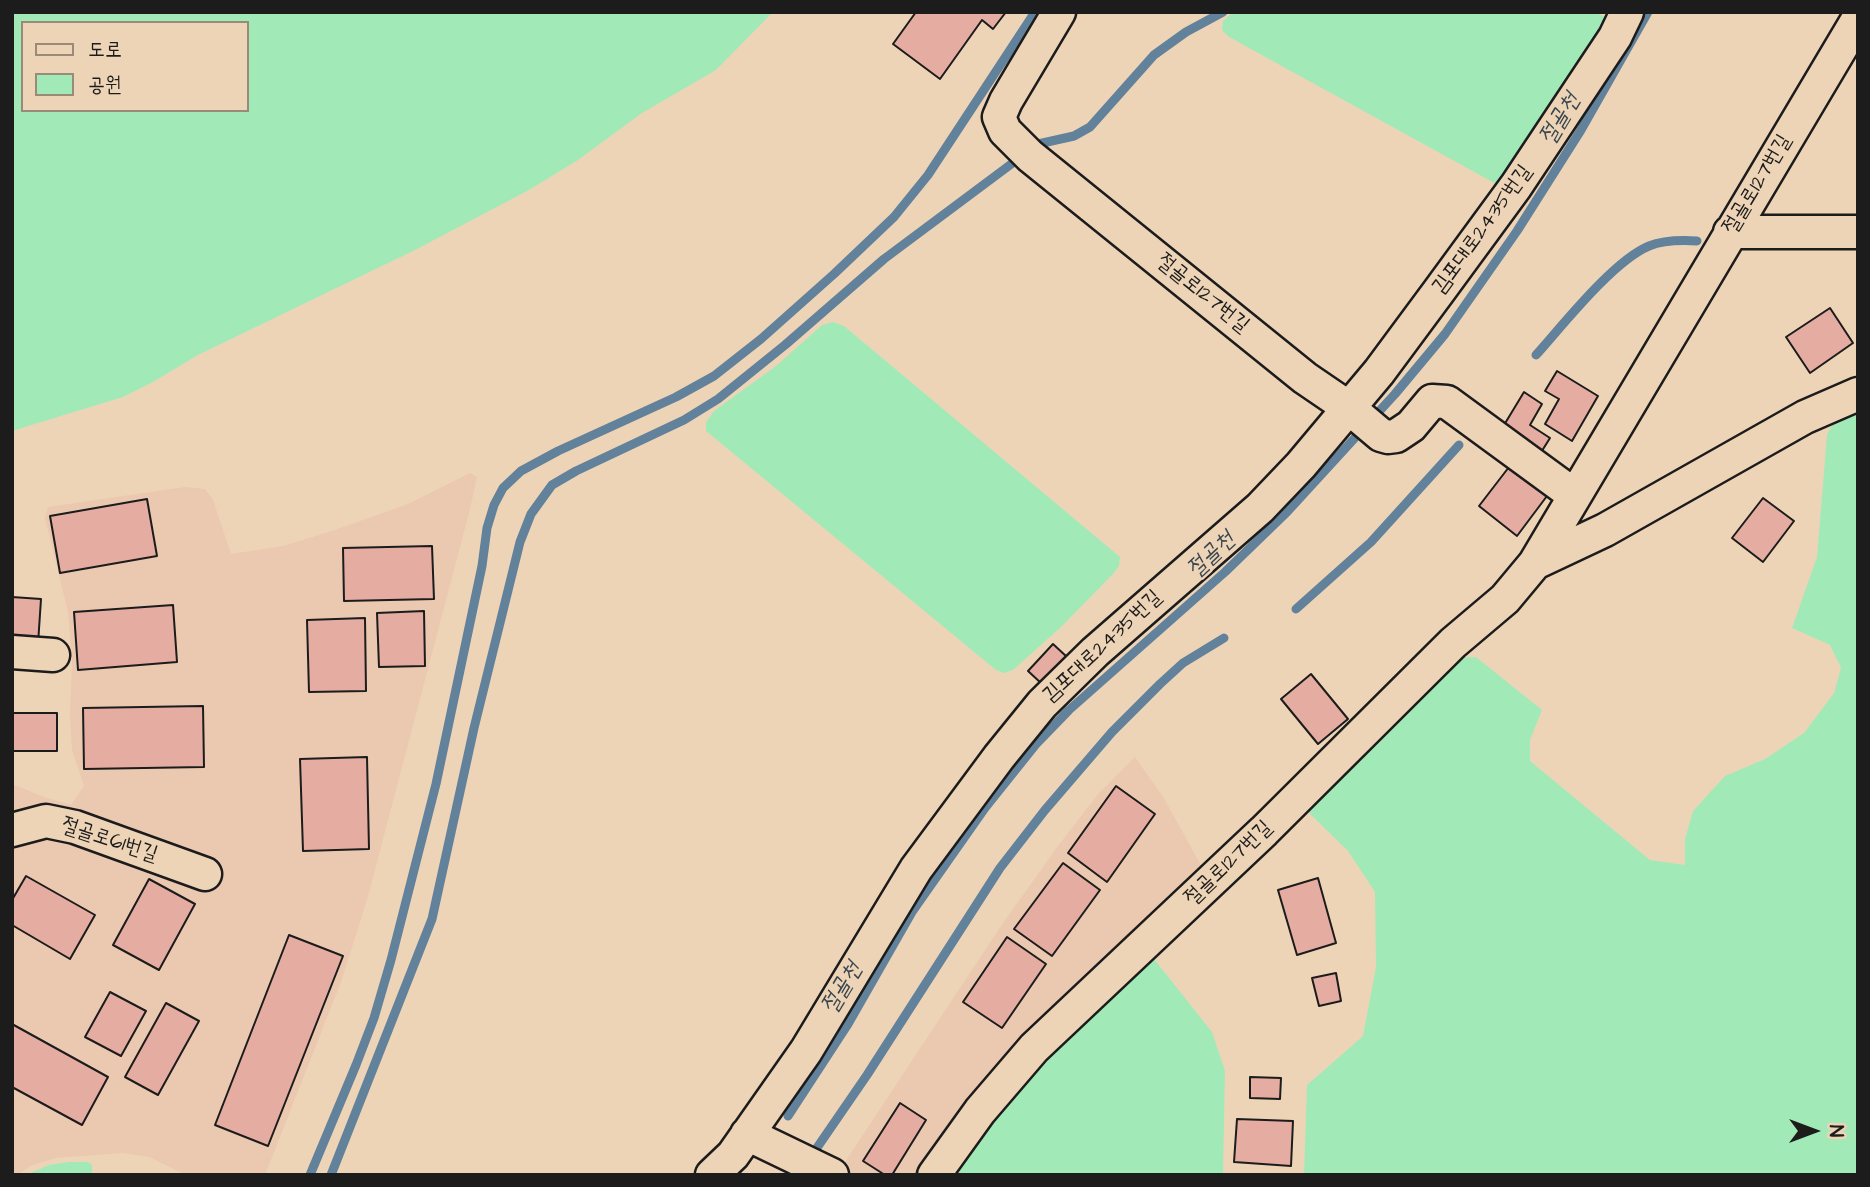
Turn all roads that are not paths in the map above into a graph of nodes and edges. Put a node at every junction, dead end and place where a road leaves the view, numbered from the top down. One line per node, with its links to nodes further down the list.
1 (1059, 12): 7 (lane, 절골로127번길)
2 (1627, 12): 7 (lane, 김포대로2435번길)
3 (1858, 19): 4 (lane, 절골로127번길)
4 (1730, 232): 5 (lane); 8 (lane, 절골로127번길)
5 (1858, 232)
6 (1858, 394): 9 (lane, 절골로127번길)
7 (1352, 411): 8 (lane, 절골로127번길); 14 (lane, 김포대로2435번길)
8 (1574, 495): 9 (lane, 절골로127번길)
9 (1535, 563): 17 (lane, 절골로127번길)
10 (12, 652): 11 (lane)
11 (53, 655)
12 (12, 830): 13 (lane, 절골로61번길)
13 (205, 874)
14 (747, 1134): 15 (lane, 김포대로2435번길); 16 (lane)
15 (712, 1175)
16 (832, 1175)
17 (934, 1175)

